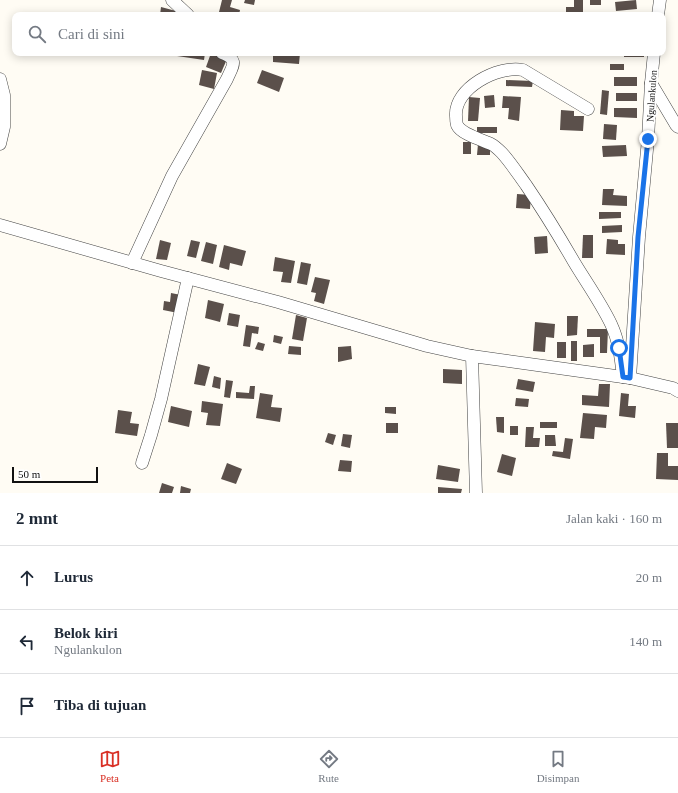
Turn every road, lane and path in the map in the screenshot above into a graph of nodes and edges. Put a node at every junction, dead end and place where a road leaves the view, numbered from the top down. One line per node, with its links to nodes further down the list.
1 (172, 0): 3 (street)
2 (660, 0): 4 (street)
3 (185, 12)
4 (658, 12)
5 (230, 56): 13 (street)
6 (654, 56): 8 (street, Ngulankulon)
7 (0, 79): 11 (street)
8 (651, 83): 10 (street); 16 (street, Ngulankulon)
9 (588, 109): 16 (street)
10 (678, 127)
11 (0, 144)
12 (0, 225): 13 (street)
13 (132, 263): 14 (street)
14 (188, 278): 15 (street); 18 (street)
15 (472, 356): 16 (street); 19 (street)
16 (627, 378): 17 (street)
17 (678, 391)
18 (142, 463)
19 (476, 493)

